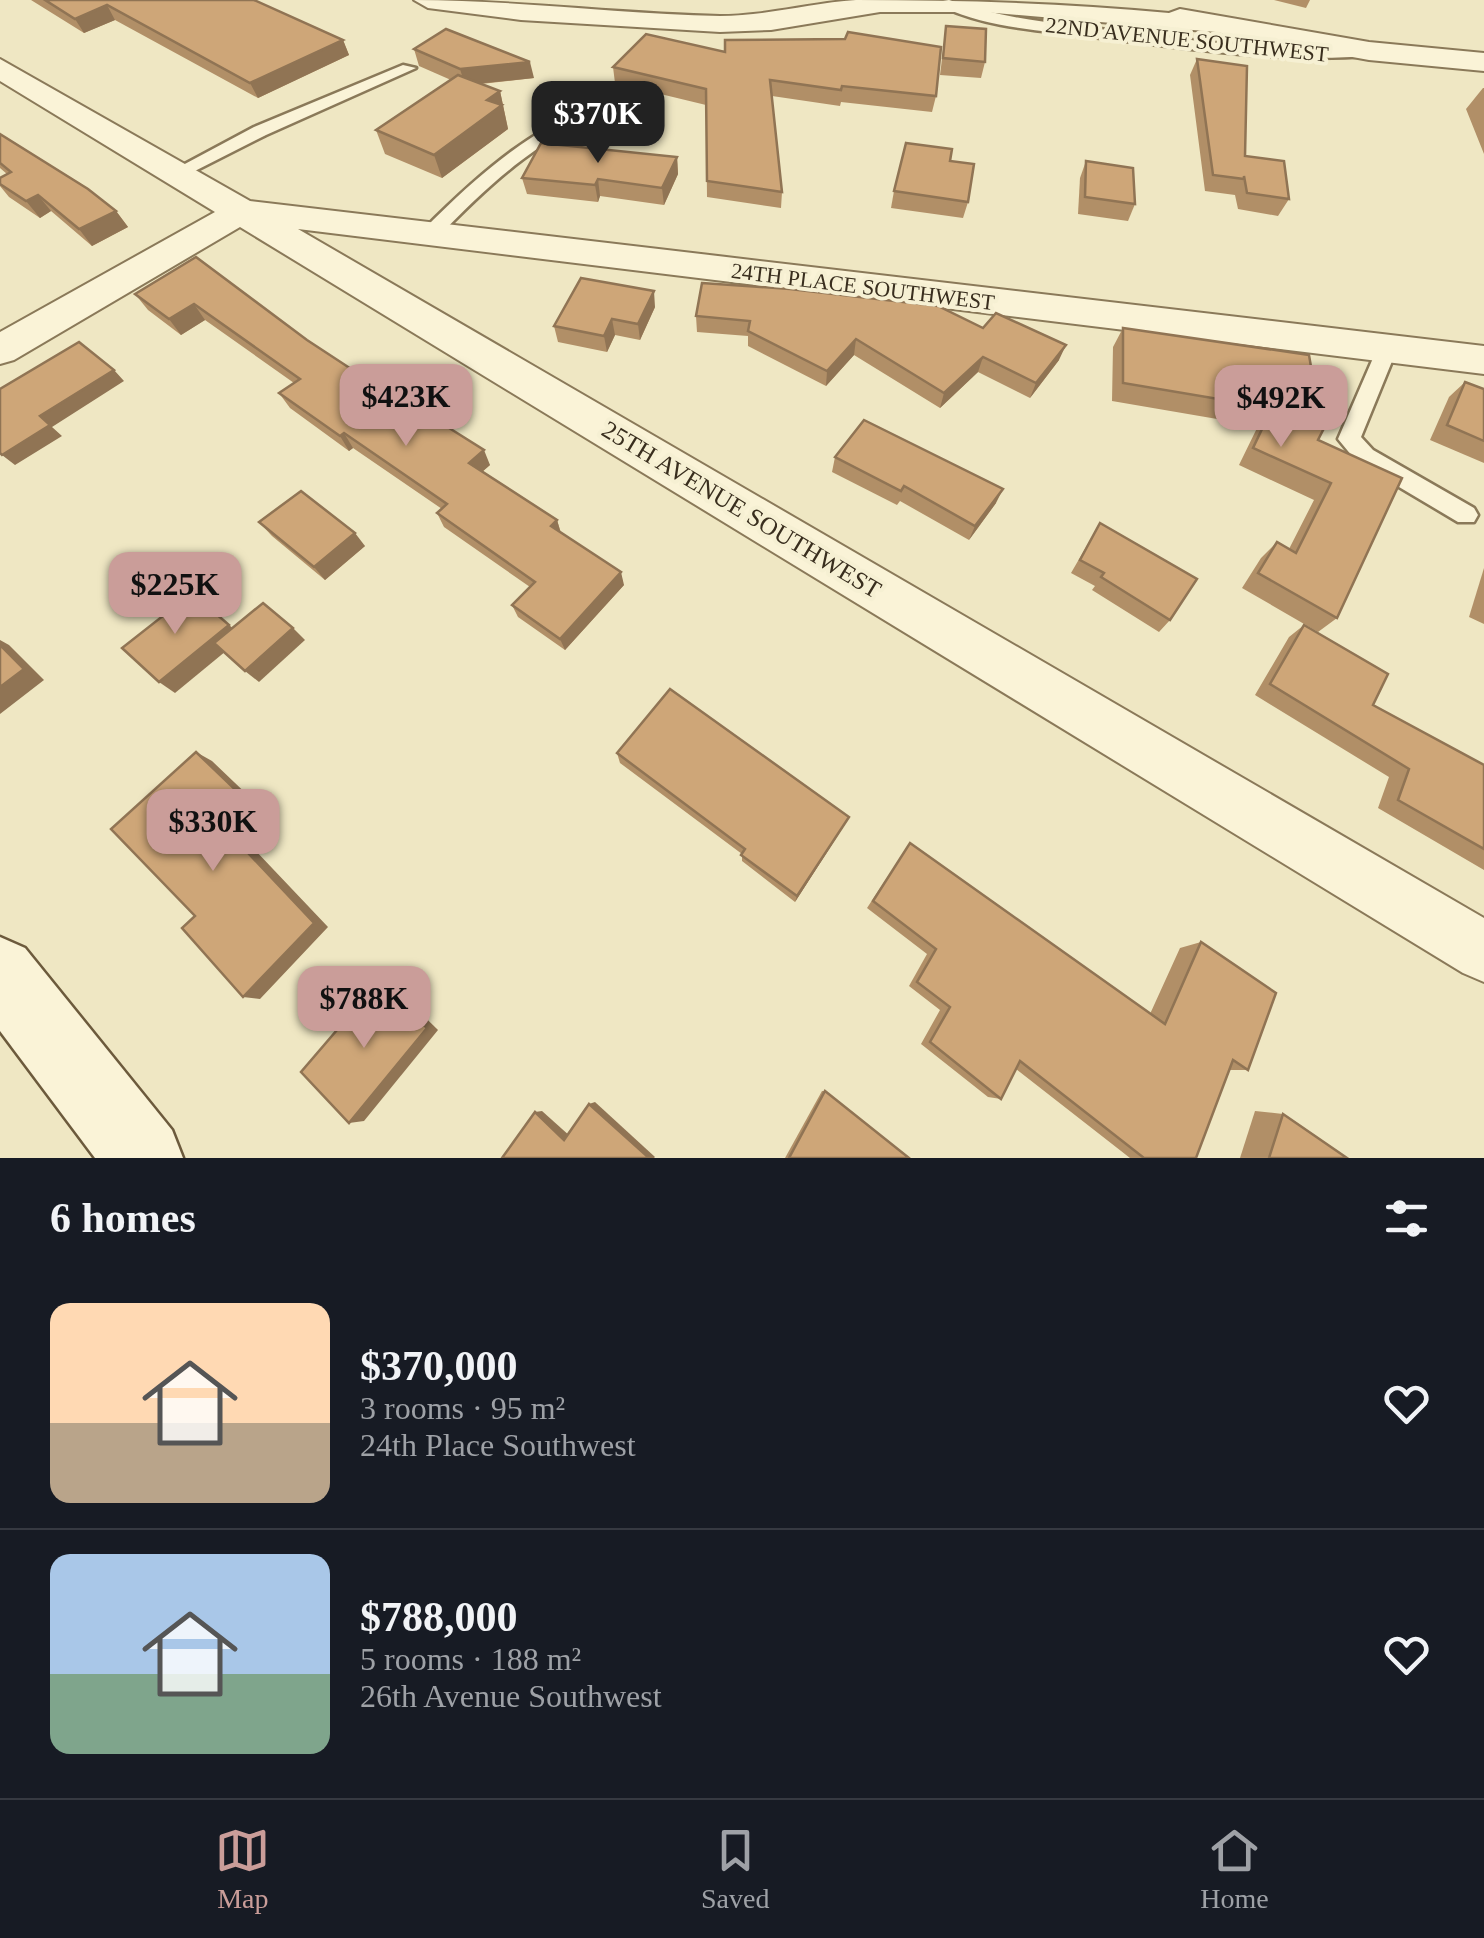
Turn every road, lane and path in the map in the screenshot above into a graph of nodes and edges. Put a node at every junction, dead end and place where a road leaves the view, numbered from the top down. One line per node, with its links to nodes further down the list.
1 (428, 0): 3 (street)
2 (1113, 0): 4 (street, 22ND AVENUE SOUTHWEST)
3 (948, 4): 4 (street); 5 (lane, 22ND AVENUE SOUTHWEST)
4 (1208, 25): 5 (street, 22ND AVENUE SOUTHWEST)
5 (1369, 50): 6 (street, 22ND AVENUE SOUTHWEST)
6 (1484, 62)
7 (0, 68): 10 (street, 25TH AVENUE SOUTHWEST)
8 (408, 68): 10 (lane)
9 (622, 102): 12 (lane)
10 (177, 172): 11 (street, 25TH AVENUE SOUTHWEST)
11 (242, 211): 12 (street, 24TH PLACE SOUTHWEST); 14 (street); 17 (street, 25TH AVENUE SOUTHWEST)
12 (430, 234): 13 (street, 24TH PLACE SOUTHWEST)
13 (1387, 349): 15 (street, 24TH PLACE SOUTHWEST); 16 (lane)
14 (0, 350)
15 (1484, 360)
16 (1466, 514)
17 (1484, 952)
18 (5, 989): 19 (street)
19 (144, 1158)

